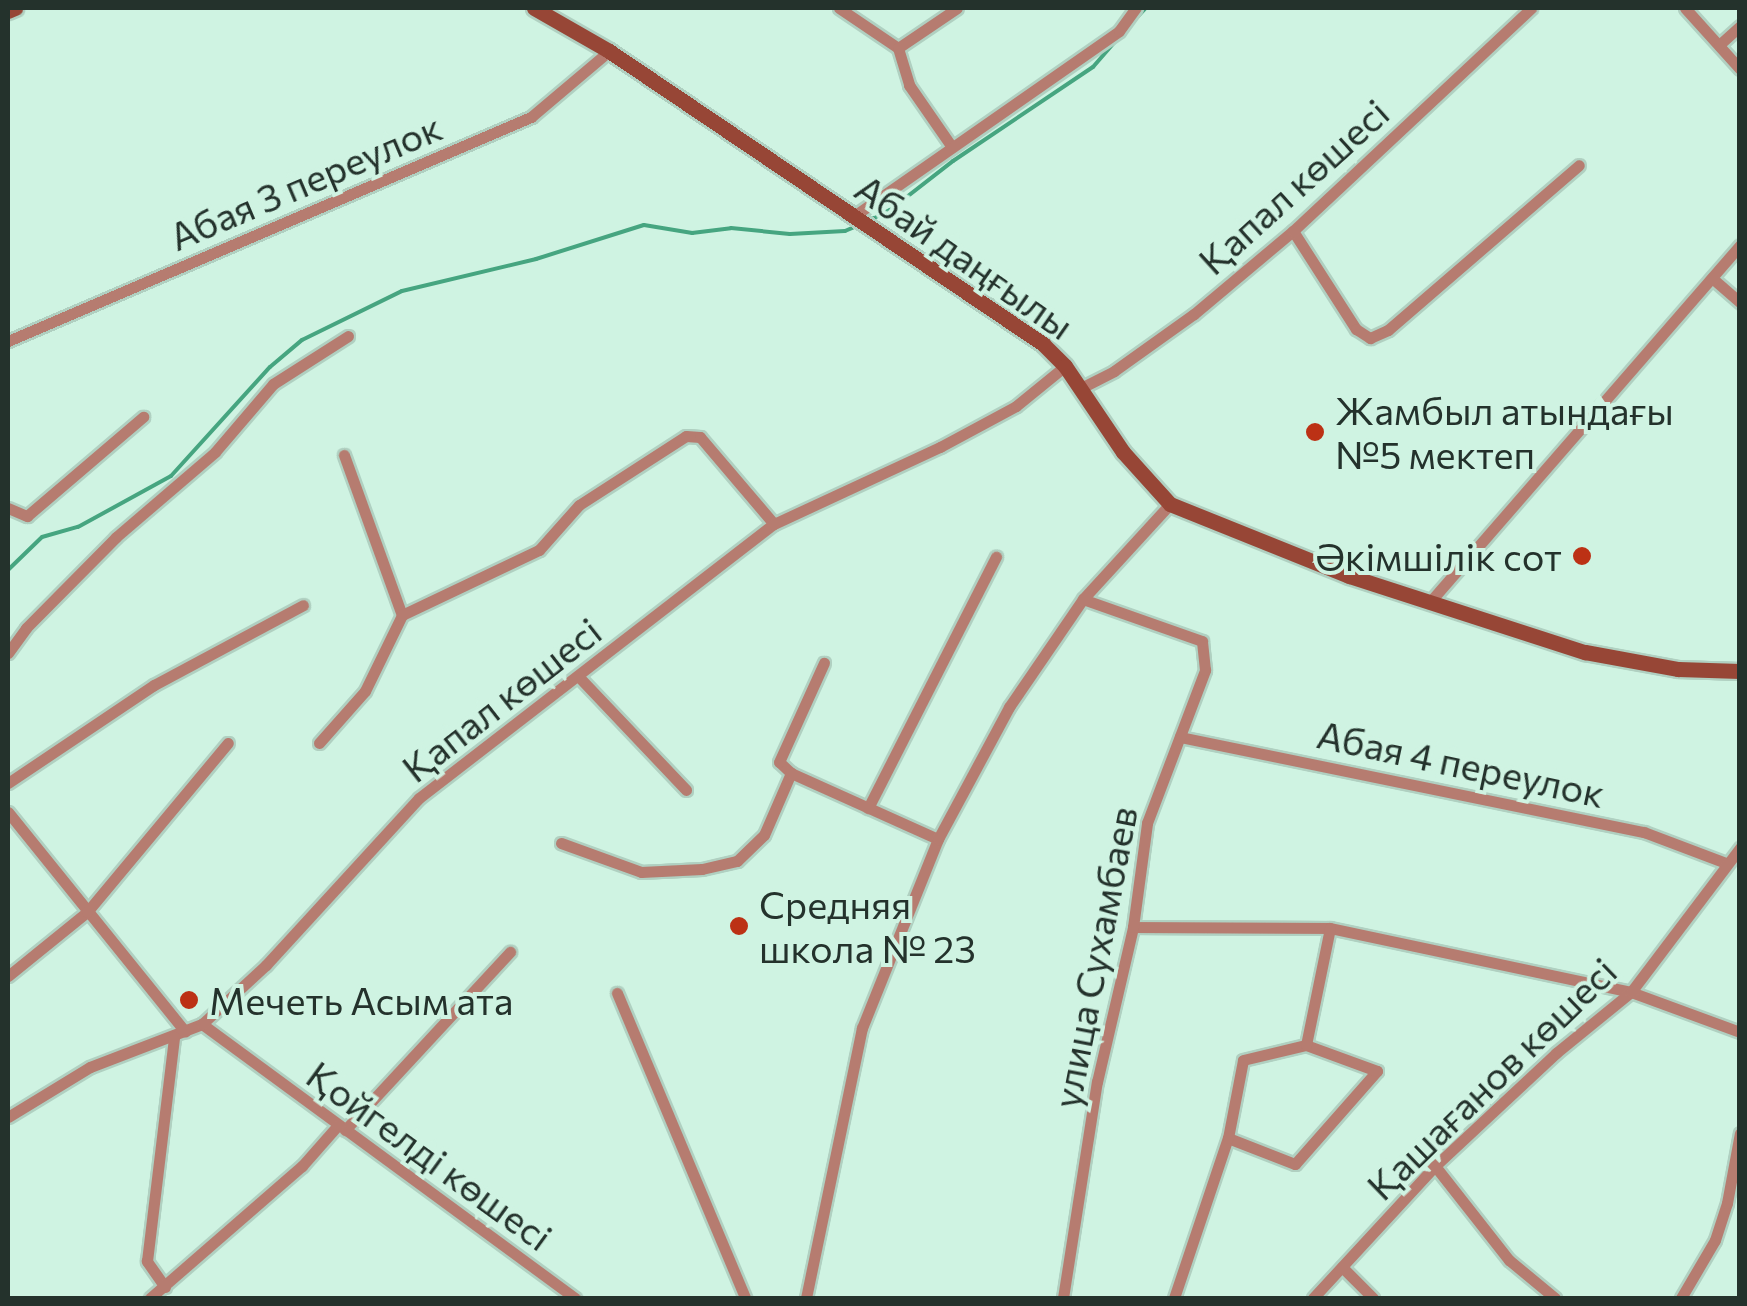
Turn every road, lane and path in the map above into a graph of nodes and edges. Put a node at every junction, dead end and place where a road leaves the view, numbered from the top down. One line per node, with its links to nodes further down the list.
1 (15, 8): 8 (main road)
2 (534, 8): 12 (main road, Абай даңғылы)
3 (838, 8): 11 (street)
4 (958, 8): 11 (street)
5 (1136, 8): 14 (street)
6 (1531, 8): 17 (street, Қапал көшесі)
7 (1686, 8): 10 (street)
8 (8, 11)
9 (1740, 26): 10 (street)
10 (1719, 44): 13 (street)
11 (898, 48): 14 (street)
12 (609, 51): 16 (main road, Абай даңғылы); 22 (street, Абая 3 переулок)
13 (1740, 69)
14 (952, 148): 16 (street)
15 (1579, 165): 17 (street)
16 (854, 216): 23 (main road, Абай даңғылы)
17 (1293, 231): 24 (street, Қапал көшесі)
18 (1740, 245): 19 (street)
19 (1712, 278): 20 (street); 32 (street)
20 (1740, 302)
21 (348, 336): 35 (street)
22 (8, 341)
23 (1066, 366): 24 (main road, Абай даңғылы); 29 (street, Қапал көшесі)
24 (1080, 389): 27 (main road, Абай даңғылы)
25 (142, 417): 28 (street)
26 (344, 455): 34 (street)
27 (1170, 504): 31 (street); 32 (main road, Абай даңғылы)
28 (8, 508)
29 (774, 524): 34 (street); 38 (street, Қапал көшесі)
30 (996, 557): 45 (street)
31 (1083, 599): 39 (street, улица Сухамбаев); 47 (street)
32 (1428, 603): 37 (main road, Абай даңғылы)
33 (303, 606): 43 (street)
34 (402, 615): 41 (street)
35 (8, 654)
36 (824, 663): 42 (street)
37 (1740, 671)
38 (578, 676): 44 (street); 58 (street, Қапал көшесі)
39 (1180, 738): 50 (street, Абая 4 переулок); 52 (street, улица Сухамбаев)
40 (228, 743): 51 (street)
41 (319, 744)
42 (790, 773): 45 (street); 48 (street)
43 (8, 783)
44 (686, 790)
45 (868, 808): 47 (street)
46 (8, 812): 51 (street)
47 (938, 839): 72 (street)
48 (561, 843)
49 (1740, 848): 50 (street, Қашағанов көшесі)
50 (1726, 863): 56 (street, Қашағанов көшесі)
51 (87, 912): 55 (street); 60 (street)
52 (1133, 928): 53 (street); 73 (street, улица Сухамбаев)
53 (1330, 928): 56 (street); 61 (street)
54 (510, 952): 63 (street)
55 (8, 976)
56 (1631, 992): 59 (street); 66 (street, Қашағанов көшесі)
57 (617, 993): 71 (street)
58 (202, 1024): 60 (street, Қапал көшесі); 63 (street, Қойгелді көшесі)
59 (1740, 1032)
60 (180, 1034): 62 (street, Қапал көшесі); 68 (street)
61 (1306, 1045): 65 (street); 65 (street)
62 (8, 1117)
63 (342, 1127): 68 (street); 70 (street, Қойгелді көшесі)
64 (1740, 1134): 78 (street)
65 (1228, 1138): 74 (street)
66 (1435, 1166): 67 (street, Қашағанов көшесі); 77 (street)
67 (1342, 1267): 75 (street, Қашағанов көшесі); 76 (street)
68 (165, 1287): 69 (street)
69 (150, 1298)
70 (575, 1298)
71 (745, 1298)
72 (806, 1298)
73 (1063, 1298)
74 (1174, 1298)
75 (1312, 1298)
76 (1373, 1298)
77 (1555, 1298)
78 (1681, 1298)

